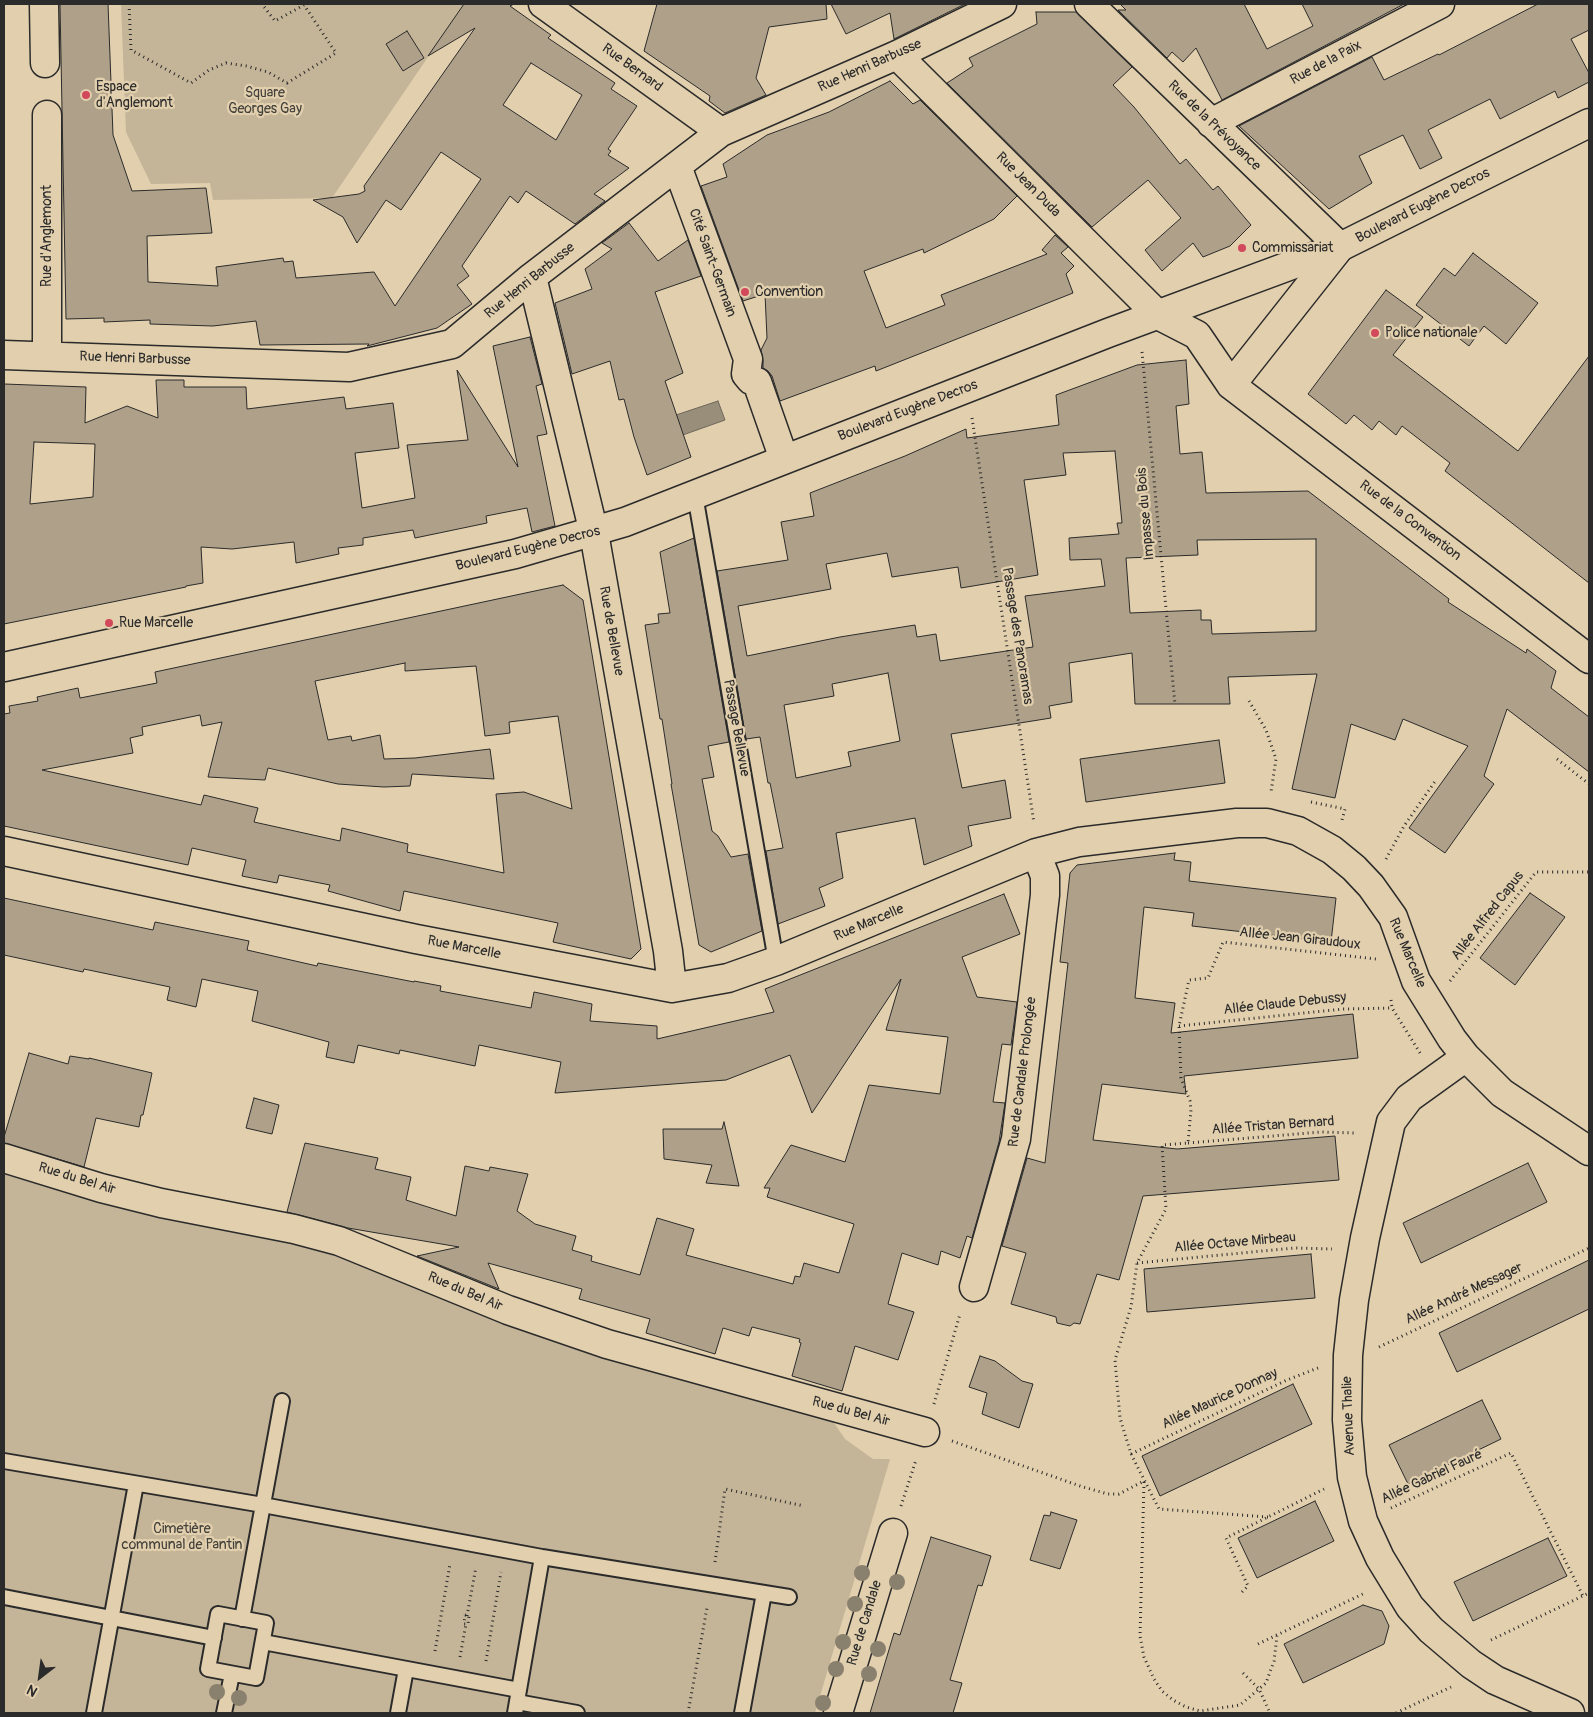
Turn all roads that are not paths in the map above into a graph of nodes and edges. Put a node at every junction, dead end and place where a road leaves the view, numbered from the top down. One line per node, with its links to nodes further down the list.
1 (44, 4): 7 (street)
2 (543, 4): 11 (street, Rue Bernard)
3 (1002, 4): 6 (street, Rue Henri Barbusse)
4 (1089, 4): 9 (street, Rue de la Prévoyance)
5 (1440, 4): 9 (street, Rue de la Paix)
6 (897, 55): 11 (street, Rue Henri Barbusse); 15 (street, Rue Jean Duda)
7 (45, 63)
8 (47, 115): 17 (street, Rue d'Anglemont)
9 (1212, 123): 13 (street, Rue de la Prévoyance)
10 (1589, 123): 13 (street, Boulevard Eugène Decros)
11 (721, 132): 12 (street, Rue Henri Barbusse)
12 (677, 166): 14 (street, Rue Henri Barbusse); 19 (street, Cité Saint-Germain)
13 (1340, 247): 15 (street, Boulevard Eugène Decros); 18 (street)
14 (532, 277): 17 (street, Rue Henri Barbusse); 21 (street, Rue de Bellevue)
15 (1149, 319): 18 (street, Rue de la Convention); 19 (street, Boulevard Eugène Decros)
16 (4, 355): 17 (street, Rue Henri Barbusse)
17 (47, 356)
18 (1230, 385): 22 (street, Rue de la Convention)
19 (784, 460): 20 (street, Boulevard Eugène Decros)
20 (695, 495): 21 (street, Boulevard Eugène Decros); 26 (lane, Passage Bellevue)
21 (594, 533): 23 (street, Boulevard Eugène Decros); 27 (street, Rue de Bellevue)
22 (1589, 659)
23 (4, 667)
24 (4, 851): 27 (street, Rue Marcelle)
25 (1036, 853): 26 (street, Rue Marcelle); 28 (street, Rue Marcelle); 31 (street, Rue de Candale Prolongée)
26 (776, 961): 27 (street, Rue Marcelle)
27 (672, 988)
28 (1466, 1057): 29 (street, Rue Marcelle); 55 (street, Avenue Thalie)
29 (1589, 1150)
30 (4, 1158): 33 (street, Rue du Bel Air)
31 (968, 1296)
32 (282, 1401): 36 (lane)
33 (925, 1432)
34 (4, 1461): 35 (lane)
35 (136, 1484): 36 (lane); 42 (lane)
36 (263, 1505): 38 (lane); 43 (lane)
37 (892, 1533): 54 (street, Rue de Candale)
38 (542, 1557): 39 (lane); 48 (lane)
39 (764, 1593): 40 (lane); 53 (lane)
40 (789, 1597)
41 (4, 1598): 42 (lane)
42 (111, 1618): 44 (lane); 49 (lane)
43 (242, 1619): 44 (lane); 45 (lane)
44 (214, 1638): 47 (lane)
45 (263, 1642): 46 (lane); 47 (lane)
46 (406, 1669): 48 (lane); 51 (lane)
47 (232, 1674): 50 (lane)
48 (517, 1702): 52 (lane)
49 (94, 1713)
50 (224, 1713)
51 (398, 1713)
52 (577, 1713)
53 (742, 1713)
54 (838, 1713)
55 (1570, 1713)

